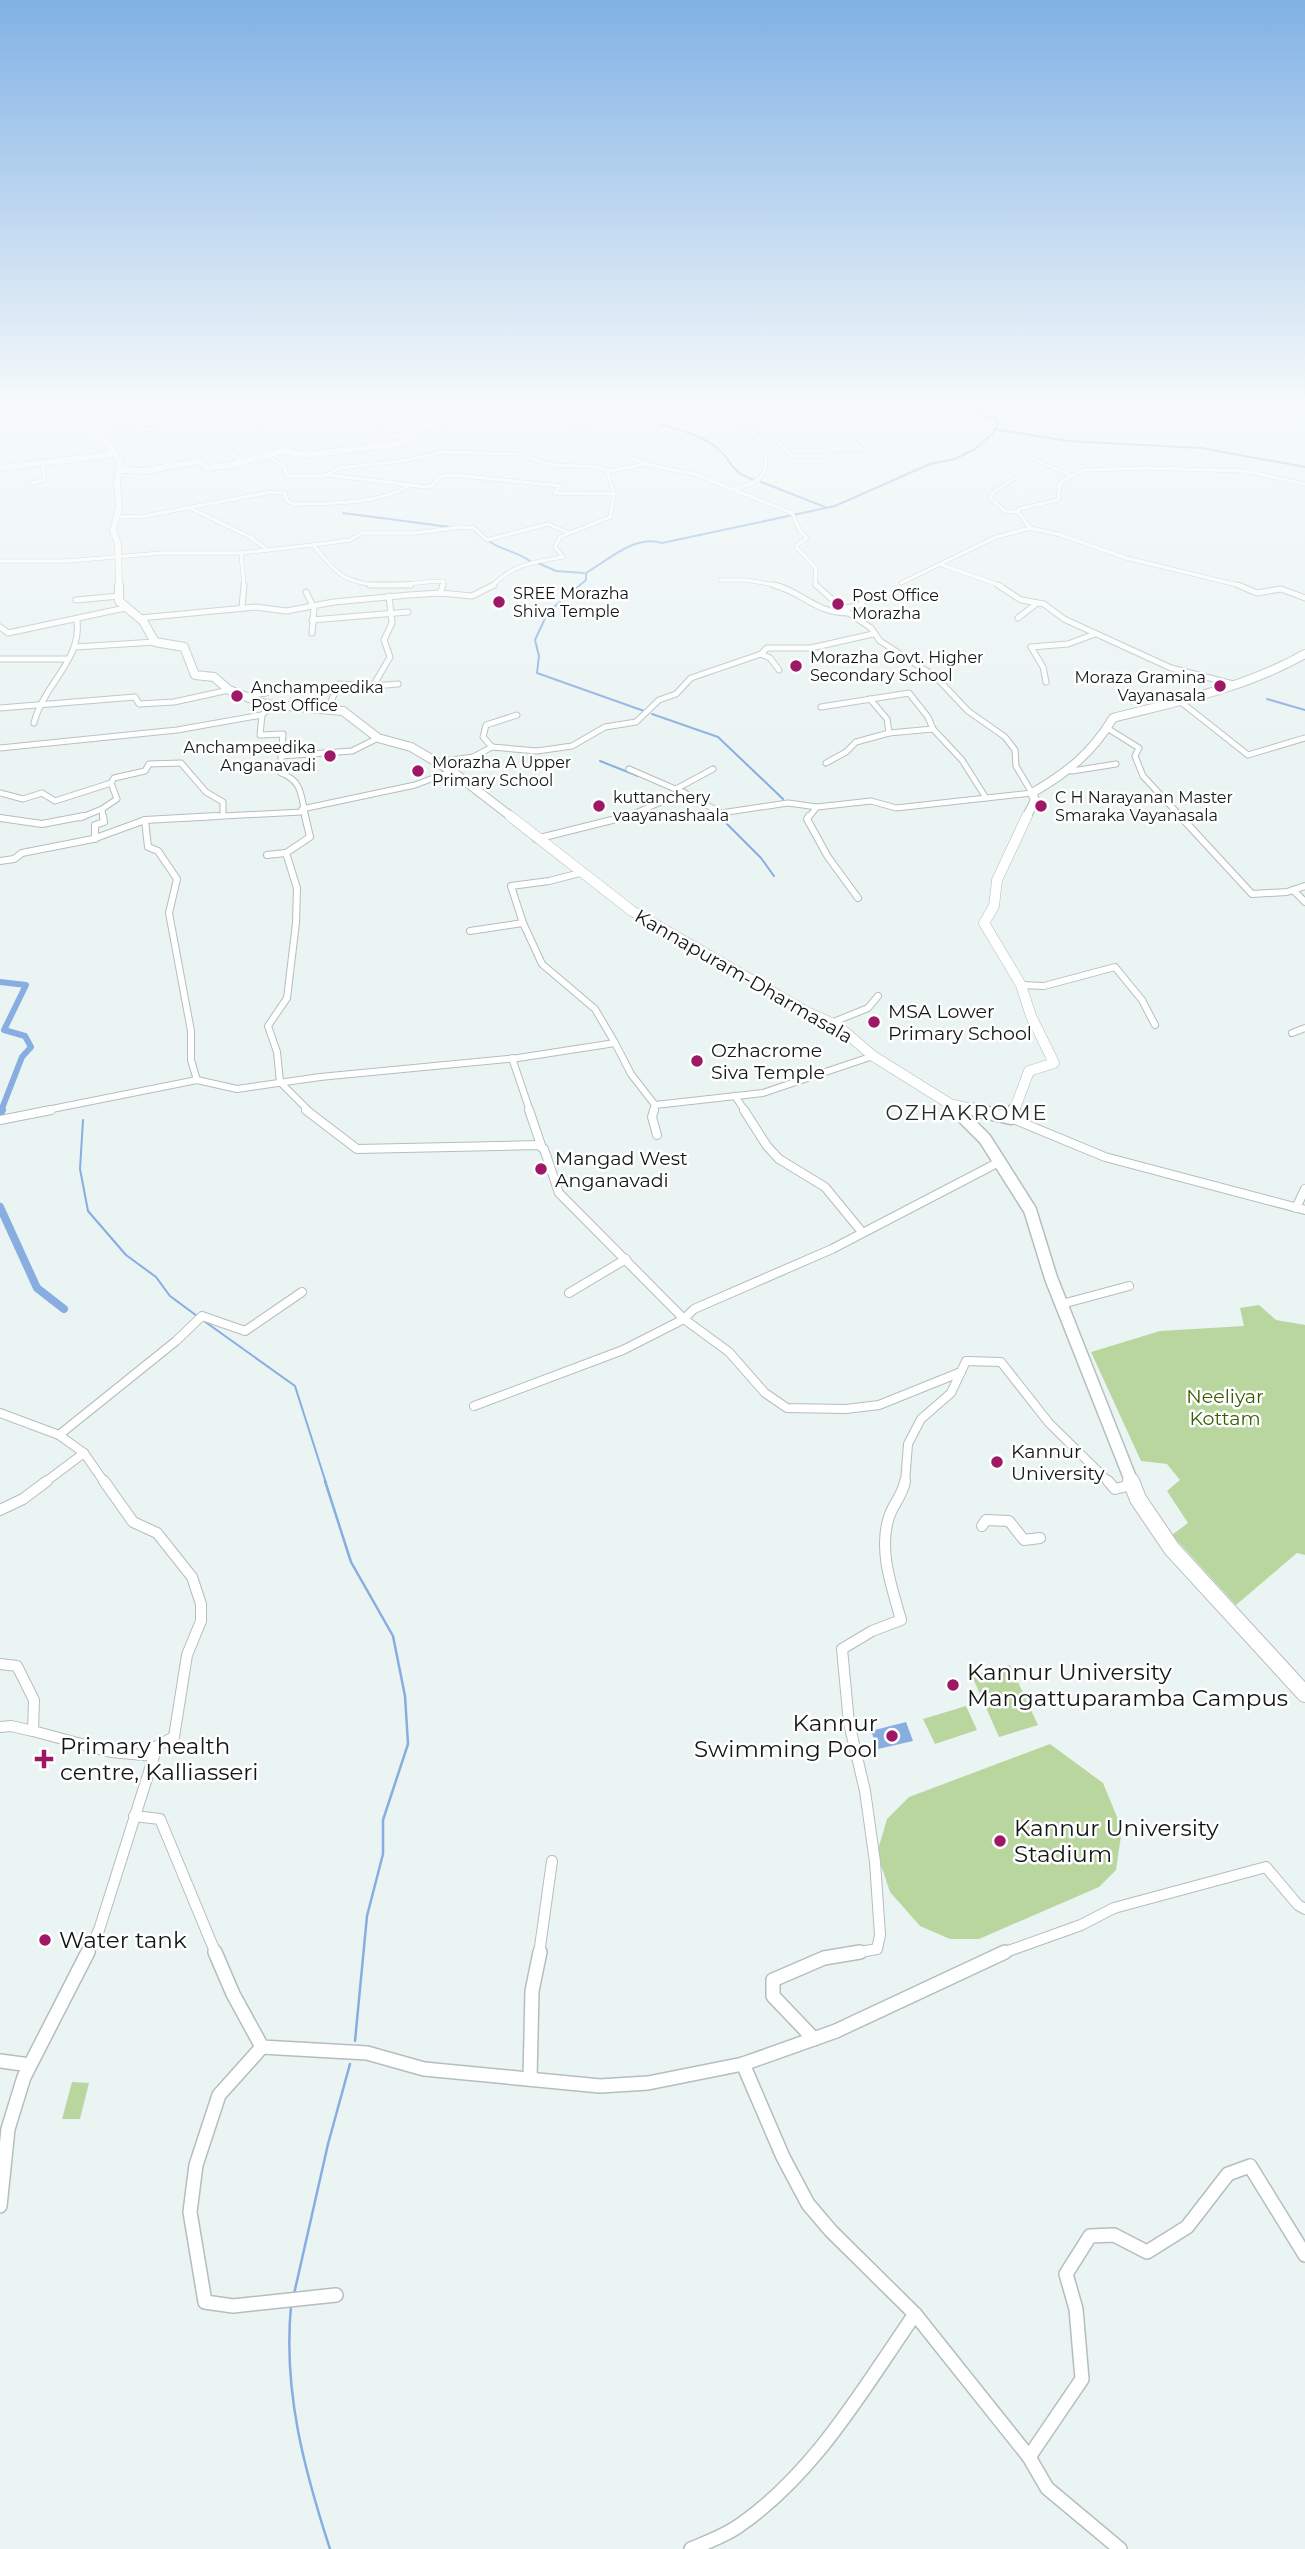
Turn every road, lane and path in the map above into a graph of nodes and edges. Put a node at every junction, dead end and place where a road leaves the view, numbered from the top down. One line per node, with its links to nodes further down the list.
1 (116, 522): 11 (main road)
2 (215, 522): 9 (street)
3 (603, 522): 7 (street)
4 (797, 522): 27 (street)
5 (1025, 522): 6 (street)
6 (1030, 528): 13 (street); 20 (street)
7 (569, 533): 8 (street); 17 (street)
8 (313, 545): 9 (street); 17 (street)
9 (268, 550): 10 (street)
10 (241, 553): 11 (street); 25 (street)
11 (118, 556): 12 (street); 18 (main road)
12 (0, 561)
13 (942, 565): 15 (street); 23 (street)
14 (720, 580): 29 (street)
15 (901, 583)
16 (306, 592): 26 (street)
17 (440, 593): 19 (street)
18 (119, 596): 21 (street); 24 (main road)
19 (389, 596): 26 (street); 30 (street)
20 (1305, 598)
21 (76, 600)
22 (861, 600): 27 (street)
23 (1036, 604): 32 (street); 38 (street)
24 (125, 608): 31 (main road); 33 (street)
25 (242, 608): 26 (street); 31 (street)
26 (314, 608): 34 (street)
27 (843, 609): 29 (street)
28 (408, 612): 30 (street)
29 (849, 613): 37 (street)
30 (392, 614): 34 (street); 49 (street)
31 (140, 618): 39 (main road)
32 (1018, 618)
33 (77, 620): 35 (street); 40 (street)
34 (312, 620): 36 (street)
35 (0, 627)
36 (312, 633)
37 (873, 634): 41 (street); 81 (street)
38 (1096, 634): 46 (street); 48 (street)
39 (155, 642): 40 (street); 50 (main road, Kannapuram-Dharmasala)
40 (76, 647): 44 (street)
41 (761, 654): 45 (street); 68 (street)
42 (1305, 654): 48 (main road)
43 (0, 659): 44 (street)
44 (67, 659): 56 (street)
45 (779, 670)
46 (1046, 682)
47 (397, 684): 49 (street)
48 (1237, 685): 54 (main road)
49 (373, 686): 59 (street)
50 (229, 690): 52 (main road, Kannapuram-Dharmasala); 56 (street)
51 (267, 693): 52 (street)
52 (245, 696): 55 (main road, Kannapuram-Dharmasala)
53 (870, 699): 57 (street); 64 (street); 65 (street)
54 (1181, 702): 63 (main road); 67 (street)
55 (273, 704): 59 (main road, Kannapuram-Dharmasala); 60 (street)
56 (37, 706): 58 (street); 62 (street)
57 (821, 707)
58 (0, 708)
59 (327, 710): 66 (main road, Kannapuram-Dharmasala)
60 (262, 715): 69 (street); 70 (street)
61 (517, 715): 68 (street)
62 (34, 723)
63 (1107, 728): 77 (main road); 96 (street)
64 (933, 729): 65 (street); 82 (street)
65 (889, 733): 72 (street)
66 (377, 738): 70 (street); 71 (main road, Kannapuram-Dharmasala)
67 (1305, 738)
68 (492, 747): 71 (street)
69 (0, 748)
70 (281, 756): 85 (street)
71 (438, 762): 76 (main road, Kannapuram-Dharmasala)
72 (826, 763)
73 (1116, 764): 77 (street)
74 (629, 769): 79 (street)
75 (713, 769): 79 (street)
76 (452, 771): 85 (street); 90 (main road, Kannapuram-Dharmasala)
77 (1072, 771): 81 (main road)
78 (113, 780): 80 (street); 84 (street); 86 (street)
79 (680, 792): 83 (street); 90 (street)
80 (0, 793)
81 (1032, 793): 82 (street); 101 (main road)
82 (986, 798): 83 (street)
83 (817, 807): 97 (street)
84 (102, 809): 87 (street); 89 (street)
85 (302, 811): 86 (street); 91 (street)
86 (223, 816): 88 (street)
87 (0, 818)
88 (145, 820): 89 (street); 110 (street)
89 (95, 839): 93 (street)
90 (536, 839): 94 (main road, Kannapuram-Dharmasala)
91 (286, 853): 92 (street); 111 (street)
92 (267, 855)
93 (0, 861)
94 (584, 872): 99 (street); 103 (main road, Kannapuram-Dharmasala)
95 (1305, 886): 96 (street)
96 (1293, 890): 98 (street)
97 (858, 898)
98 (1305, 902)
99 (523, 923): 100 (street); 107 (street)
100 (470, 931)
101 (1021, 985): 104 (street); 115 (main road)
102 (878, 996): 103 (street)
103 (831, 1023): 108 (main road, Kannapuram-Dharmasala)
104 (1155, 1025)
105 (1305, 1028): 106 (street)
106 (1292, 1033)
107 (615, 1043): 109 (street); 114 (street)
108 (873, 1056): 112 (street); 113 (main road, Kannapuram-Dharmasala)
109 (513, 1058): 111 (street); 118 (street)
110 (197, 1080): 111 (street); 116 (street)
111 (280, 1082): 118 (street)
112 (735, 1096): 114 (street); 122 (street)
113 (950, 1104): 115 (main road); 119 (main road, Kannapuram-Dharmasala)
114 (655, 1105): 117 (street)
115 (1010, 1118): 121 (street)
116 (0, 1120)
117 (657, 1135)
118 (542, 1148): 123 (street)
119 (1001, 1161): 122 (street); 127 (main road, Kannapuram-Dharmasala)
120 (1305, 1189): 121 (street)
121 (1298, 1208)
122 (862, 1232): 128 (street)
123 (626, 1259): 126 (street); 128 (street)
124 (1129, 1286): 127 (street)
125 (302, 1292): 132 (street)
126 (569, 1293)
127 (1062, 1304): 134 (main road, Kannapuram-Dharmasala)
128 (684, 1319): 129 (street); 130 (street)
129 (961, 1372): 134 (street); 146 (street)
130 (474, 1406)
131 (0, 1413): 132 (street)
132 (58, 1435): 133 (street)
133 (84, 1453): 135 (street); 142 (street)
134 (1131, 1485): 139 (main road, Kannapuram-Dharmasala)
135 (0, 1510)
136 (982, 1526): 137 (street)
137 (1040, 1538)
138 (0, 1664): 141 (street)
139 (1305, 1694)
140 (0, 1727): 141 (street)
141 (33, 1731): 142 (street)
142 (140, 1755): 143 (street)
143 (134, 1816): 147 (street); 150 (street)
144 (552, 1861): 151 (street)
145 (1305, 1909): 146 (street)
146 (814, 2039): 149 (street)
147 (262, 2047): 151 (street); 154 (street)
148 (0, 2061): 150 (street)
149 (743, 2064): 151 (street); 155 (street)
150 (30, 2065): 152 (street)
151 (530, 2079)
152 (0, 2206)
153 (1305, 2255): 156 (street)
154 (336, 2295)
155 (915, 2314): 156 (street); 157 (street)
156 (1029, 2458): 158 (street)
157 (691, 2549)
158 (1119, 2549)

